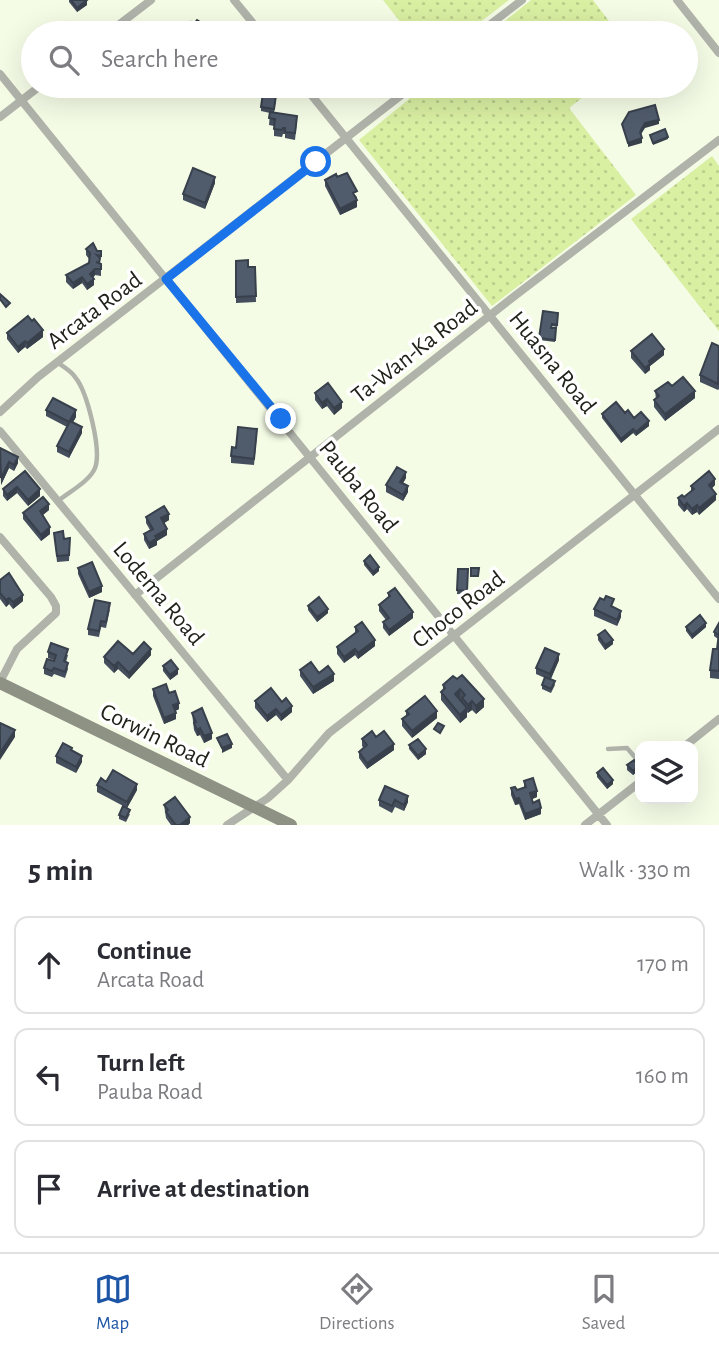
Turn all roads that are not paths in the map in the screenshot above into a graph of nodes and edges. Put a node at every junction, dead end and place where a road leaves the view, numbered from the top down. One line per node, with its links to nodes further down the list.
1 (151, 0): 5 (street)
2 (234, 0): 6 (street)
3 (522, 0): 7 (street)
4 (677, 0): 8 (street)
5 (124, 21)
6 (251, 21)
7 (495, 21)
8 (694, 21)
9 (698, 26): 10 (street)
10 (719, 53)
11 (0, 74): 15 (street, Pauba Road)
12 (24, 98): 15 (street)
13 (314, 98): 17 (street, Huasna Road)
14 (398, 98): 17 (street, Arcata Road)
15 (21, 100): 16 (street); 19 (street, Pauba Road)
16 (0, 117)
17 (346, 138): 19 (street, Arcata Road); 20 (street, Huasna Road)
18 (719, 140): 20 (street, Ta-Wan-Ka Road)
19 (166, 279): 21 (street, Arcata Road); 25 (street, Pauba Road)
20 (491, 315): 25 (street, Ta-Wan-Ka Road); 26 (street, Huasna Road)
21 (58, 362): 22 (street, Arcata Road); 27 (lane)
22 (0, 412)
23 (719, 429): 26 (street, Choco Road)
24 (0, 431): 27 (street, Lodema Road)
25 (311, 456): 29 (street, Ta-Wan-Ka Road); 31 (street, Pauba Road)
26 (635, 494): 30 (street, Huasna Road); 31 (street, Choco Road)
27 (58, 501): 29 (street, Lodema Road)
28 (0, 537): 32 (street)
29 (135, 595): 37 (street, Lodema Road)
30 (719, 599)
31 (454, 637): 37 (street, Choco Road); 40 (street, Pauba Road)
32 (0, 683): 39 (main road, Corwin Road)
33 (719, 719): 34 (street)
34 (691, 741)
35 (608, 749): 36 (lane)
36 (635, 758)
37 (288, 780): 39 (street, Choco Road)
38 (635, 786): 40 (street)
39 (252, 806): 41 (street, Choco Road); 42 (main road, Corwin Road)
40 (598, 815): 43 (street); 44 (street, Pauba Road)
41 (227, 825)
42 (291, 825)
43 (586, 825)
44 (607, 825)

